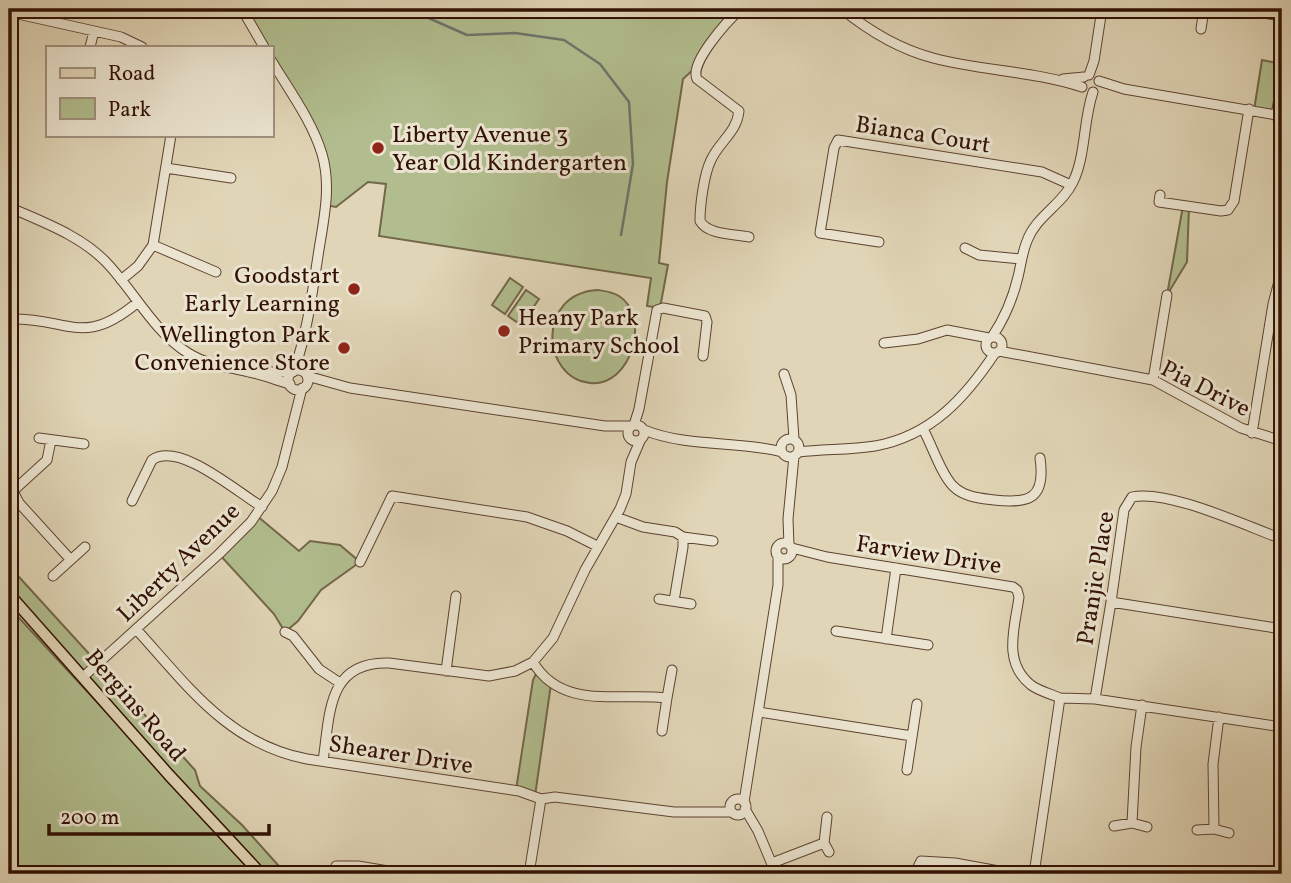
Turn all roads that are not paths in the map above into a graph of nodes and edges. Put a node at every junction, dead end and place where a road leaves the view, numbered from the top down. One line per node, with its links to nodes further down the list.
1 (242, 9): 14 (street)
2 (741, 9): 26 (street)
3 (842, 9): 17 (street)
4 (1102, 9): 17 (street)
5 (1204, 9): 10 (street)
6 (1237, 9): 7 (street)
7 (1255, 10): 9 (street)
8 (9, 12): 11 (street)
9 (1282, 16)
10 (1201, 29)
11 (94, 31): 12 (street); 13 (street)
12 (90, 46)
13 (140, 46)
14 (263, 46)
15 (273, 64): 37 (street, Liberty Avenue)
16 (1282, 82): 19 (street)
17 (1090, 84): 18 (street); 23 (street)
18 (1249, 108): 19 (street); 24 (street)
19 (1279, 116)
20 (171, 136): 21 (street)
21 (166, 168): 22 (street); 28 (street)
22 (231, 178)
23 (1072, 184): 27 (street, Bianca Court); 30 (street)
24 (1159, 202)
25 (9, 207): 33 (street)
26 (749, 237)
27 (879, 242)
28 (153, 245): 32 (street); 33 (street)
29 (965, 248): 30 (street)
30 (1021, 259): 39 (street)
31 (1282, 270): 48 (street)
32 (216, 272)
33 (121, 280): 35 (street)
34 (1167, 296): 44 (street)
35 (138, 302): 36 (street); 42 (street)
36 (9, 319)
37 (304, 343): 41 (street, Liberty Avenue); 45 (street, Liberty Avenue)
38 (884, 343): 39 (street, Pia Drive)
39 (994, 344): 44 (street, Pia Drive); 46 (street)
40 (703, 355): 47 (street)
41 (293, 371): 42 (street); 45 (street, Liberty Avenue)
42 (248, 372): 45 (street)
43 (784, 374): 53 (street)
44 (1153, 380): 48 (street, Pia Drive)
45 (300, 382): 47 (street); 57 (street, Liberty Avenue)
46 (923, 429): 53 (street); 54 (street)
47 (636, 433): 53 (street); 58 (street)
48 (1252, 433): 51 (street, Pia Drive)
49 (39, 438): 50 (street)
50 (51, 440): 52 (street); 55 (street)
51 (1282, 441)
52 (84, 444)
53 (790, 448): 64 (street)
54 (1040, 458)
55 (11, 490): 65 (street)
56 (132, 501): 57 (street)
57 (262, 507): 75 (street, Liberty Avenue)
58 (616, 517): 59 (street); 62 (street)
59 (682, 537): 61 (street); 72 (street)
60 (1282, 539): 73 (street, Pranjic Place)
61 (713, 541)
62 (597, 546): 66 (street); 81 (street)
63 (85, 547): 65 (street)
64 (786, 551): 67 (street, Farview Drive); 91 (street)
65 (70, 559): 68 (street)
66 (360, 562)
67 (896, 568): 79 (street); 87 (street, Farview Drive)
68 (53, 576)
69 (9, 594): 84 (main road, Bergins Road)
70 (456, 596): 83 (street)
71 (659, 599): 72 (street)
72 (674, 601): 74 (street)
73 (1111, 602): 76 (street); 88 (street, Pranjic Place)
74 (691, 604)
75 (136, 629): 84 (street, Liberty Avenue); 96 (street, Shearer Drive)
76 (1282, 629)
77 (836, 631): 79 (street)
78 (285, 632): 85 (street)
79 (886, 639): 80 (street)
80 (928, 645)
81 (533, 662): 83 (street); 86 (street)
82 (672, 670): 86 (street)
83 (446, 671): 85 (street)
84 (83, 677): 110 (main road, Bergins Road)
85 (340, 683): 96 (street)
86 (667, 698): 94 (street)
87 (1060, 698): 88 (street); 115 (street)
88 (1095, 699): 90 (street)
89 (917, 704): 95 (street)
90 (1142, 705): 92 (street); 101 (street)
91 (759, 712): 95 (street); 99 (street)
92 (1219, 717): 93 (street); 104 (street)
93 (1282, 727)
94 (662, 731)
95 (912, 736): 97 (street)
96 (323, 761): 98 (street, Shearer Drive)
97 (907, 770)
98 (541, 799): 99 (street, Shearer Drive); 112 (street)
99 (737, 807): 108 (street)
100 (827, 817): 108 (street)
101 (1132, 823): 102 (street); 103 (street)
102 (1114, 826)
103 (1147, 827)
104 (1214, 829): 105 (street); 106 (street)
105 (1197, 830)
106 (1229, 834)
107 (920, 860): 114 (street)
108 (772, 863): 113 (street)
109 (336, 866): 111 (street)
110 (261, 874)
111 (406, 874)
112 (529, 874)
113 (776, 874)
114 (1015, 874)
115 (1034, 874)

